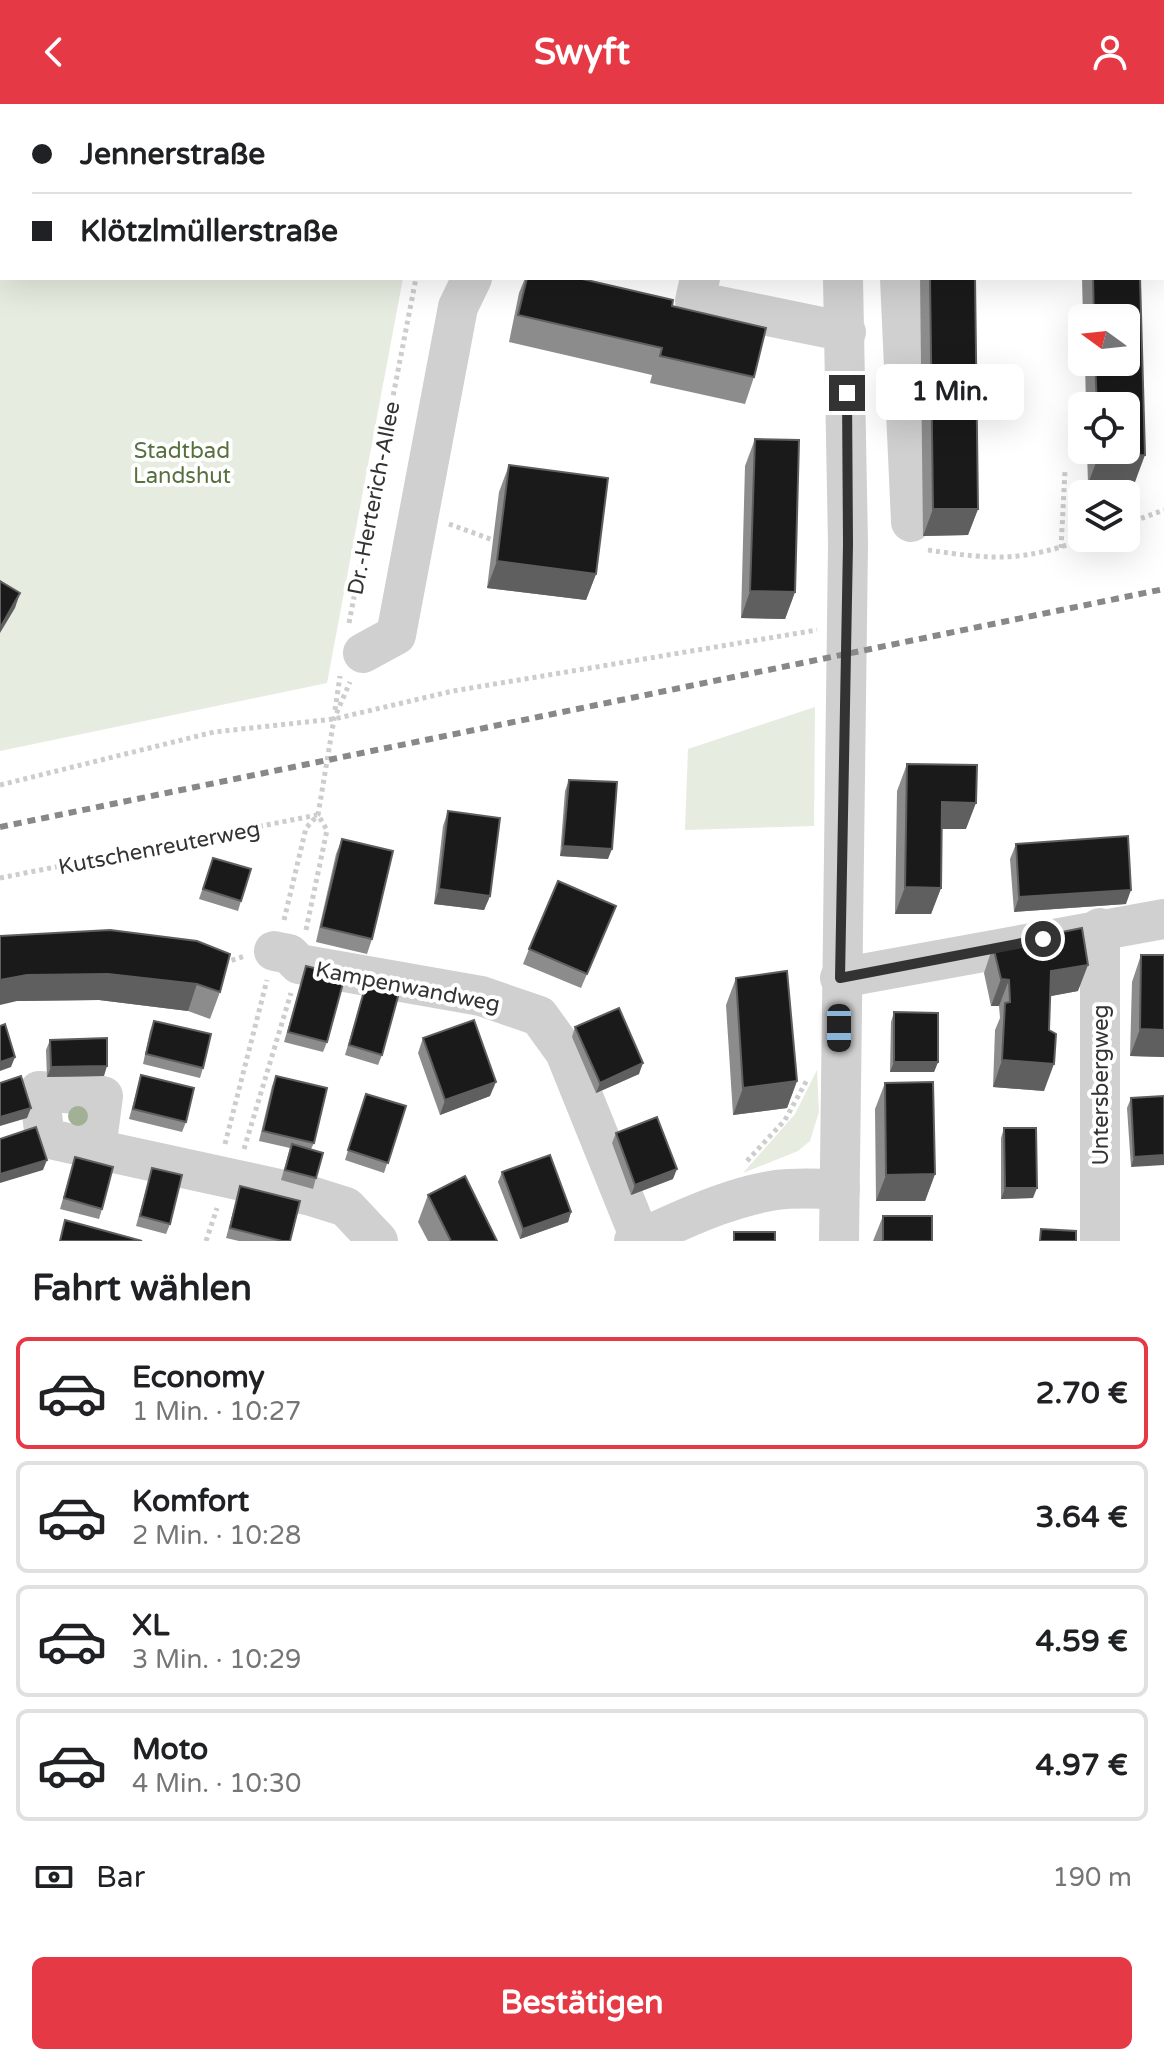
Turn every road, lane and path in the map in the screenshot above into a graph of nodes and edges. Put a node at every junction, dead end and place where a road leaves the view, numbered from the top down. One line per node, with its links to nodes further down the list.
1 (416, 280): 14 (path, Dr.-Herterich-Allee)
2 (471, 280): 14 (street)
3 (843, 280): 6 (street)
4 (900, 280): 10 (street)
5 (685, 294): 6 (street)
6 (846, 332): 13 (street)
7 (1065, 471): 12 (path)
8 (1164, 510): 9 (path)
9 (1140, 519)
10 (917, 536): 12 (path)
11 (1068, 545): 12 (path)
12 (1061, 548)
13 (846, 625): 15 (path); 23 (street)
14 (350, 651): 15 (path, Dr.-Herterich-Allee)
15 (334, 719): 16 (path)
16 (0, 785)
17 (318, 815): 18 (path, Kutschenreuterweg); 21 (path); 21 (path)
18 (0, 878)
19 (1164, 919): 20 (street)
20 (1100, 928): 23 (street); 32 (street, Untersbergweg)
21 (287, 958): 22 (path); 27 (path); 27 (path); 29 (street, Kampenwandweg)
22 (214, 963)
23 (840, 978): 24 (street)
24 (839, 1028): 26 (path); 28 (street)
25 (96, 1149): 27 (street)
26 (737, 1171)
27 (228, 1176): 30 (street)
28 (840, 1189): 29 (street); 31 (street)
29 (637, 1240)
30 (378, 1241)
31 (839, 1241)
32 (1100, 1241)

